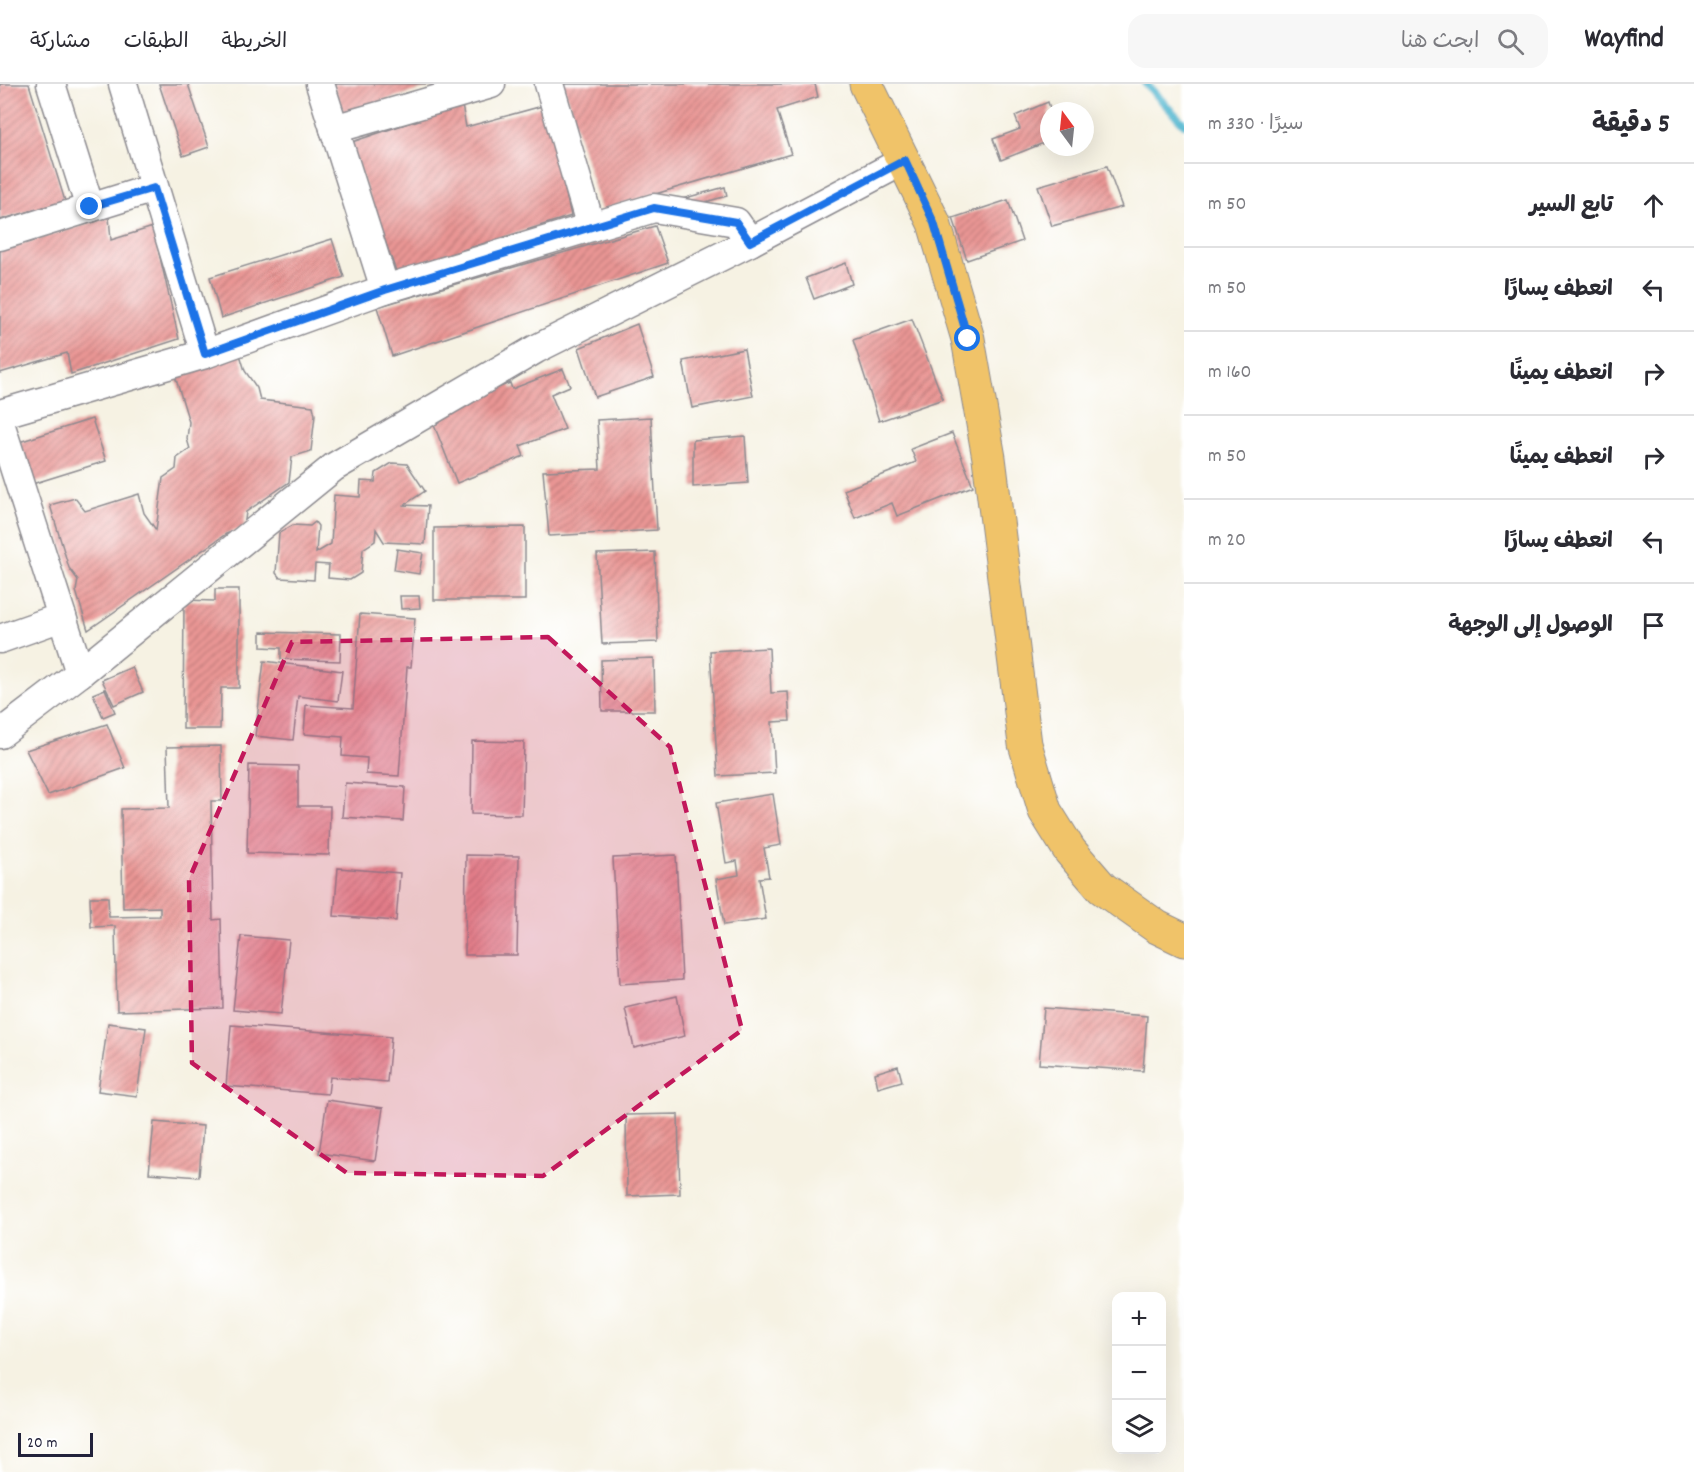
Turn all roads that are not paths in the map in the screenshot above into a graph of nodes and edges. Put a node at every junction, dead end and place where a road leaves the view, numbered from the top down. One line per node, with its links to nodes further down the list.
1 (51, 84): 10 (street)
2 (123, 84): 9 (street)
3 (320, 84): 7 (street)
4 (549, 84): 11 (street)
5 (866, 84): 8 (main road)
6 (480, 86): 7 (street)
7 (334, 129): 14 (street)
8 (905, 160): 13 (street); 21 (main road)
9 (154, 188): 10 (street); 15 (street)
10 (90, 207): 12 (street)
11 (591, 227): 13 (street); 14 (street)
12 (0, 236)
13 (750, 242): 19 (street)
14 (385, 290): 15 (street)
15 (205, 354): 16 (street)
16 (1, 427): 17 (street)
17 (62, 617): 18 (street); 19 (street)
18 (0, 639)
19 (80, 673): 20 (street)
20 (0, 734)
21 (1184, 940)

